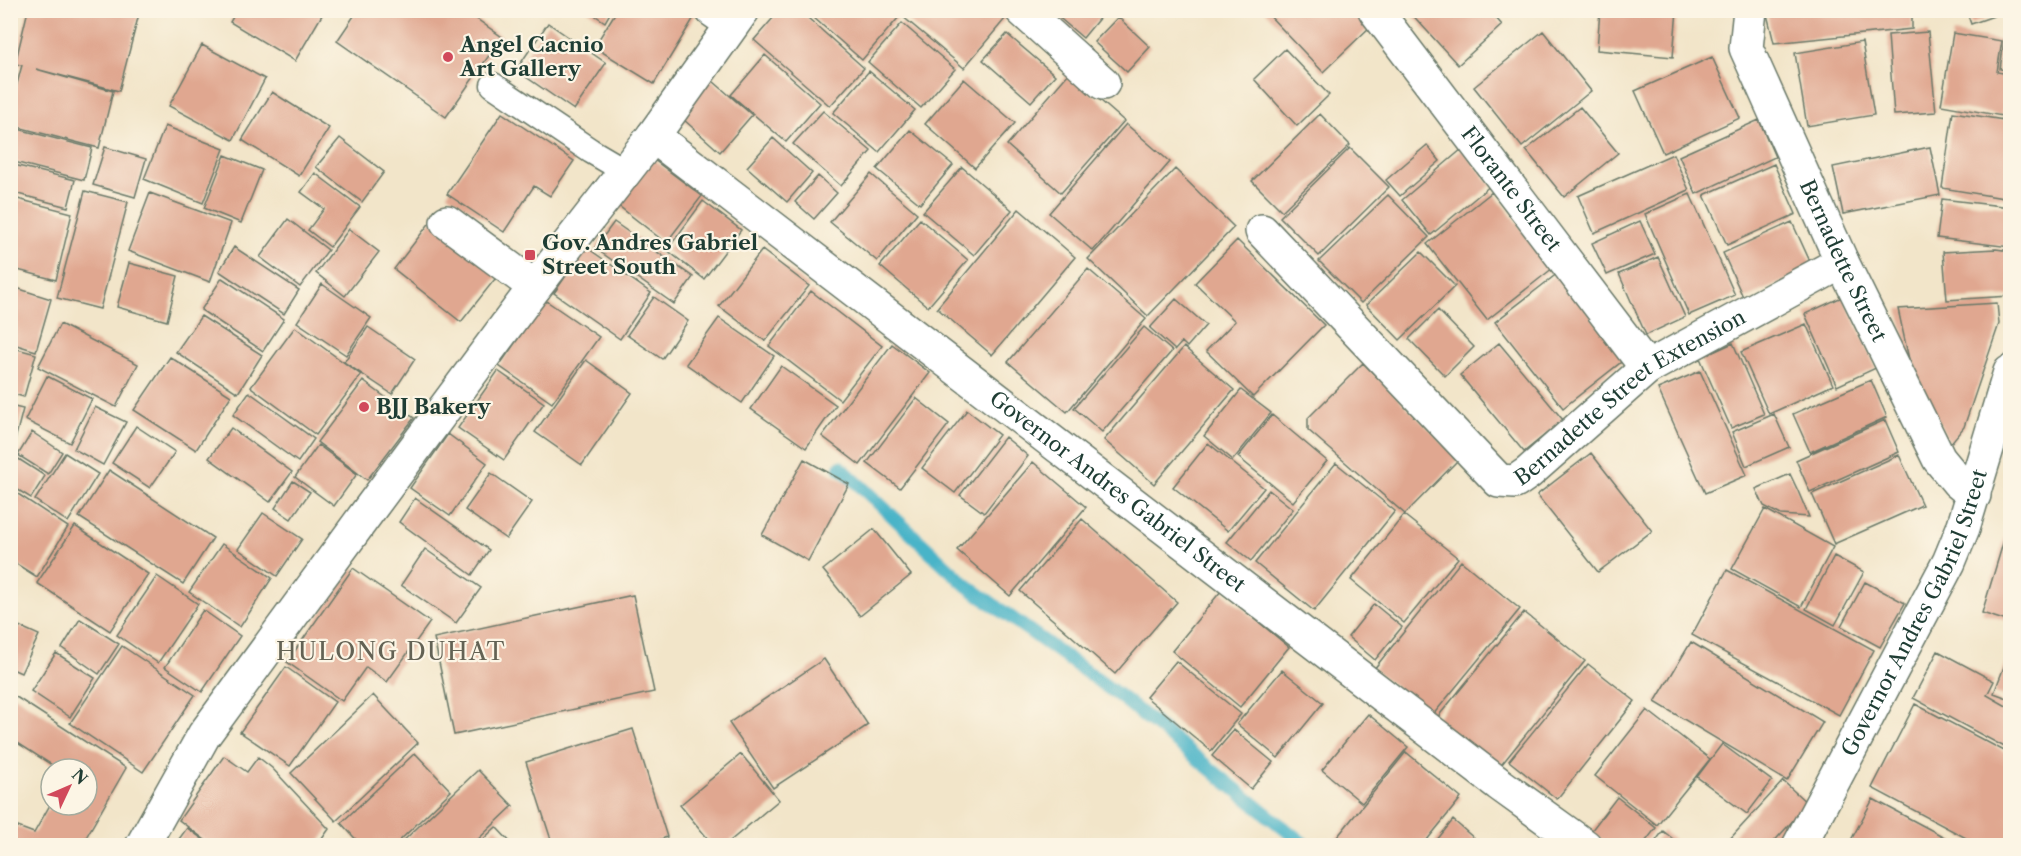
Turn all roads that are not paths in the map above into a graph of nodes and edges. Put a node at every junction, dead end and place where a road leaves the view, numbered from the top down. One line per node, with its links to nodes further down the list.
1 (1022, 10): 5 (street)
2 (1375, 10): 13 (street, Florante Street)
3 (1750, 10): 11 (street, Bernadette Street)
4 (729, 15): 7 (street)
5 (1103, 83)
6 (493, 85): 8 (lane)
7 (653, 135): 8 (street); 17 (street, Governor Andres Gabriel Street)
8 (625, 171): 12 (street)
9 (447, 222): 12 (street)
10 (1262, 231): 13 (street, Bernadette Street Extension)
11 (1842, 262): 13 (street, Bernadette Street Extension); 15 (street, Bernadette Street)
12 (535, 287): 16 (street)
13 (1647, 368)
14 (2010, 372): 15 (street, Governor Andres Gabriel Street)
15 (1974, 495): 18 (street, Governor Andres Gabriel Street)
16 (142, 846)
17 (1585, 846)
18 (1799, 846)

